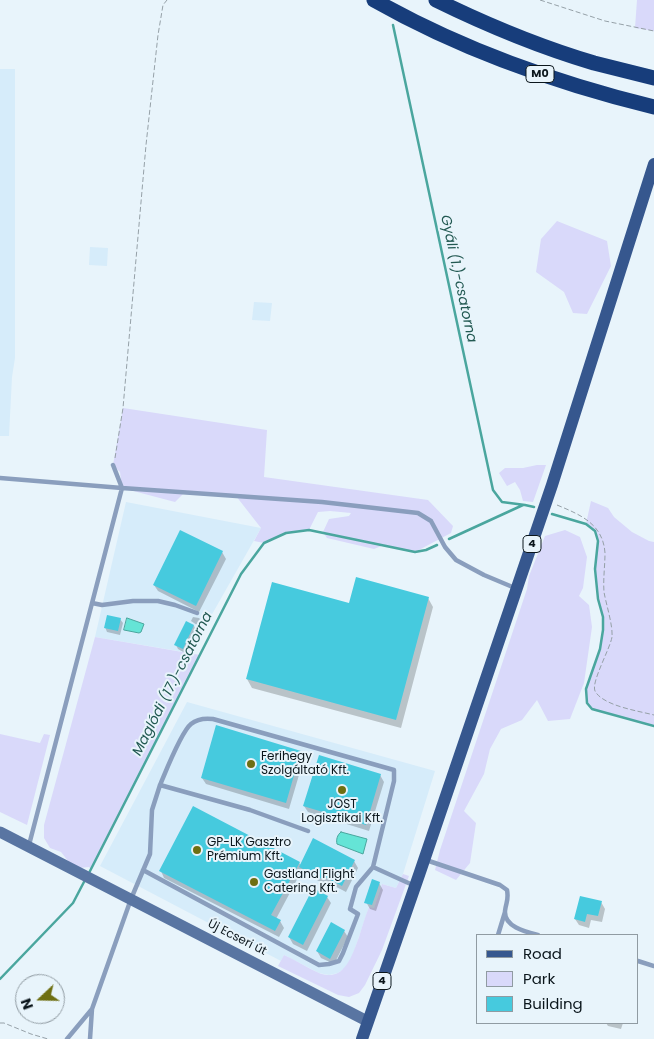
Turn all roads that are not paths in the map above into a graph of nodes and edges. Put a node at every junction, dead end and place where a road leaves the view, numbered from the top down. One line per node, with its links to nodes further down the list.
1 (374, 0): 4 (highway, M0)
2 (436, 0): 3 (highway, M0)
3 (653, 78)
4 (649, 106)
5 (654, 164): 9 (main road, 4)
6 (113, 465): 8 (lane)
7 (0, 478): 8 (lane)
8 (122, 488): 9 (lane); 10 (lane)
9 (516, 589): 16 (main road, 4)
10 (92, 603): 11 (lane); 15 (lane)
11 (197, 613)
12 (160, 785): 13 (lane); 17 (lane); 18 (lane)
13 (308, 831)
14 (0, 832): 15 (main road)
15 (29, 847): 20 (main road, Új Ecseri út)
16 (424, 860): 19 (main road, 4); 21 (lane)
17 (373, 867): 18 (lane); 19 (lane)
18 (143, 870): 20 (lane)
19 (415, 886): 27 (main road, 4)
20 (131, 899): 26 (lane); 27 (main road, Új Ecseri út)
21 (505, 912): 22 (lane); 23 (lane)
22 (498, 934)
23 (534, 934)
24 (639, 961): 25 (lane)
25 (654, 966)
26 (92, 1009): 28 (lane); 29 (lane)
27 (367, 1021): 30 (main road, 4)
28 (67, 1039)
29 (90, 1039)
30 (362, 1039)

